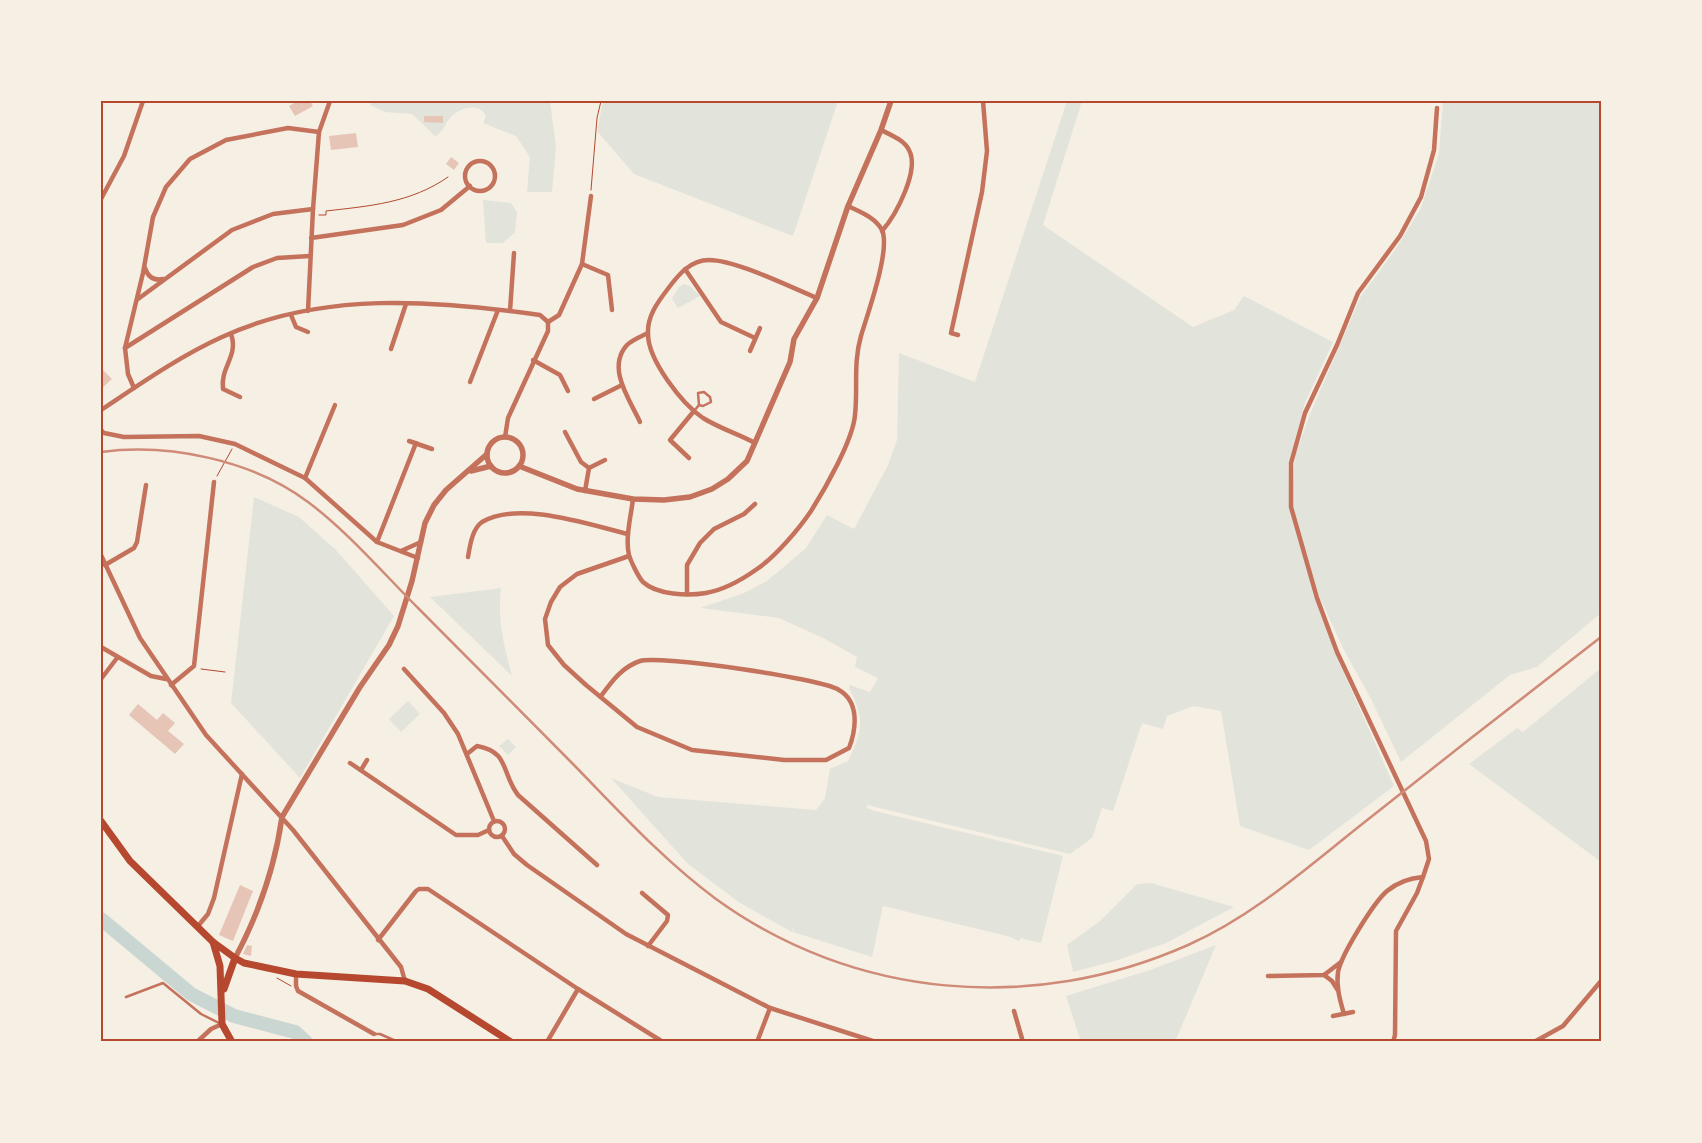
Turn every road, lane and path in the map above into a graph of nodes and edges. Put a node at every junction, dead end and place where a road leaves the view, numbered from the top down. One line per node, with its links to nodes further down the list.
1 (143, 101): 12 (street)
2 (330, 101): 8 (street)
3 (601, 101): 11 (path)
4 (891, 101): 7 (street)
5 (983, 101): 36 (street)
6 (1437, 108): 104 (street)
7 (881, 130): 13 (street); 15 (street)
8 (319, 132): 14 (street); 20 (street)
9 (448, 177): 14 (path)
10 (470, 186): 10 (street); 16 (street)
11 (591, 196): 19 (street)
12 (101, 199)
13 (848, 206): 15 (street); 23 (street)
14 (312, 212): 16 (street); 22 (street)
15 (882, 231): 83 (street)
16 (311, 238): 18 (street)
17 (514, 253): 29 (street)
18 (310, 256): 26 (street); 38 (street)
19 (582, 264): 28 (street); 31 (street)
20 (144, 267): 22 (street); 24 (street)
21 (685, 269): 23 (street); 34 (street); 37 (street)
22 (164, 279): 24 (street)
23 (817, 298): 58 (street)
24 (137, 300): 38 (street)
25 (406, 304): 26 (street); 27 (street); 39 (street)
26 (308, 310): 30 (street)
27 (498, 310): 29 (street); 42 (street)
28 (612, 310)
29 (510, 311): 31 (street)
30 (291, 314): 33 (street); 35 (street)
31 (548, 322): 41 (street)
32 (760, 328): 37 (street)
33 (308, 332)
34 (648, 333): 43 (street); 51 (street)
35 (231, 334): 44 (street); 46 (street)
36 (958, 334)
37 (755, 338): 40 (street)
38 (125, 348): 44 (street)
39 (391, 349)
40 (750, 351)
41 (533, 360): 45 (street); 55 (street)
42 (470, 382)
43 (622, 385): 47 (street); 52 (street)
44 (134, 388): 50 (street)
45 (568, 391)
46 (240, 397)
47 (594, 399)
48 (335, 405): 68 (street)
49 (699, 405): 49 (lane); 51 (lane)
50 (101, 410)
51 (694, 411): 58 (street); 62 (street)
52 (640, 422)
53 (101, 430): 59 (street)
54 (565, 432): 66 (street)
55 (505, 437): 61 (street); 65 (street)
56 (409, 441): 57 (street)
57 (416, 443): 60 (street); 75 (street)
58 (755, 443): 72 (street)
59 (235, 444): 68 (street); 69 (path)
60 (432, 449)
61 (487, 454): 64 (street); 67 (street)
62 (689, 458)
63 (605, 460): 66 (street)
64 (491, 466): 65 (street); 67 (street)
65 (520, 466): 71 (street)
66 (589, 468): 71 (street)
67 (469, 472): 76 (street)
68 (305, 478): 75 (street)
69 (214, 482): 86 (street)
70 (146, 485): 82 (street)
71 (585, 491): 72 (street)
72 (634, 499): 74 (street)
73 (755, 504): 83 (street)
74 (628, 534): 79 (street); 80 (street)
75 (377, 542): 77 (street)
76 (421, 542): 77 (street); 81 (street)
77 (401, 551): 81 (street)
78 (101, 556): 82 (street)
79 (629, 556): 83 (street); 92 (street)
80 (468, 557)
81 (418, 558): 98 (street)
82 (105, 565): 90 (street)
83 (687, 594)
84 (101, 647): 85 (street)
85 (116, 658): 89 (street); 90 (street)
86 (194, 666): 88 (path); 91 (street)
87 (404, 670): 93 (street)
88 (225, 672)
89 (101, 679)
90 (166, 679): 91 (street)
91 (171, 685): 97 (street)
92 (601, 696): 92 (street)
93 (467, 754): 100 (street); 103 (street)
94 (367, 760): 96 (street)
95 (350, 763): 96 (street)
96 (361, 770): 101 (street)
97 (242, 774): 98 (street); 106 (street)
98 (282, 818): 107 (street); 110 (street)
99 (101, 821): 106 (main road)
100 (494, 821): 101 (street); 102 (street)
101 (489, 830): 102 (street)
102 (502, 836): 109 (street)
103 (597, 865)
104 (1423, 877): 111 (street); 139 (street)
105 (642, 894): 109 (street)
106 (198, 926): 108 (main road)
107 (378, 940): 116 (street); 119 (street)
108 (213, 942): 110 (main road); 121 (main road)
109 (648, 946): 123 (street)
110 (234, 958): 112 (main road); 121 (main road)
111 (1341, 962): 113 (street); 120 (street)
112 (296, 974): 116 (main road); 129 (street)
113 (1324, 975): 114 (street); 120 (street)
114 (1268, 976)
115 (278, 979): 118 (path)
116 (405, 981): 133 (main road)
117 (1601, 981): 140 (street)
118 (284, 982)
119 (578, 989): 134 (street); 135 (street)
120 (1338, 990): 126 (street)
121 (222, 993): 128 (main road)
122 (126, 997): 128 (lane)
123 (770, 1008): 136 (street); 137 (street)
124 (1014, 1010): 138 (street)
125 (1353, 1012): 126 (street)
126 (1344, 1014): 127 (street)
127 (1334, 1016)
128 (222, 1024): 130 (street); 131 (main road)
129 (374, 1034): 132 (lane)
130 (197, 1042)
131 (232, 1042)
132 (398, 1042)
133 (511, 1042)
134 (547, 1042)
135 (663, 1042)
136 (757, 1042)
137 (876, 1042)
138 (1023, 1042)
139 (1393, 1042)
140 (1534, 1042)

